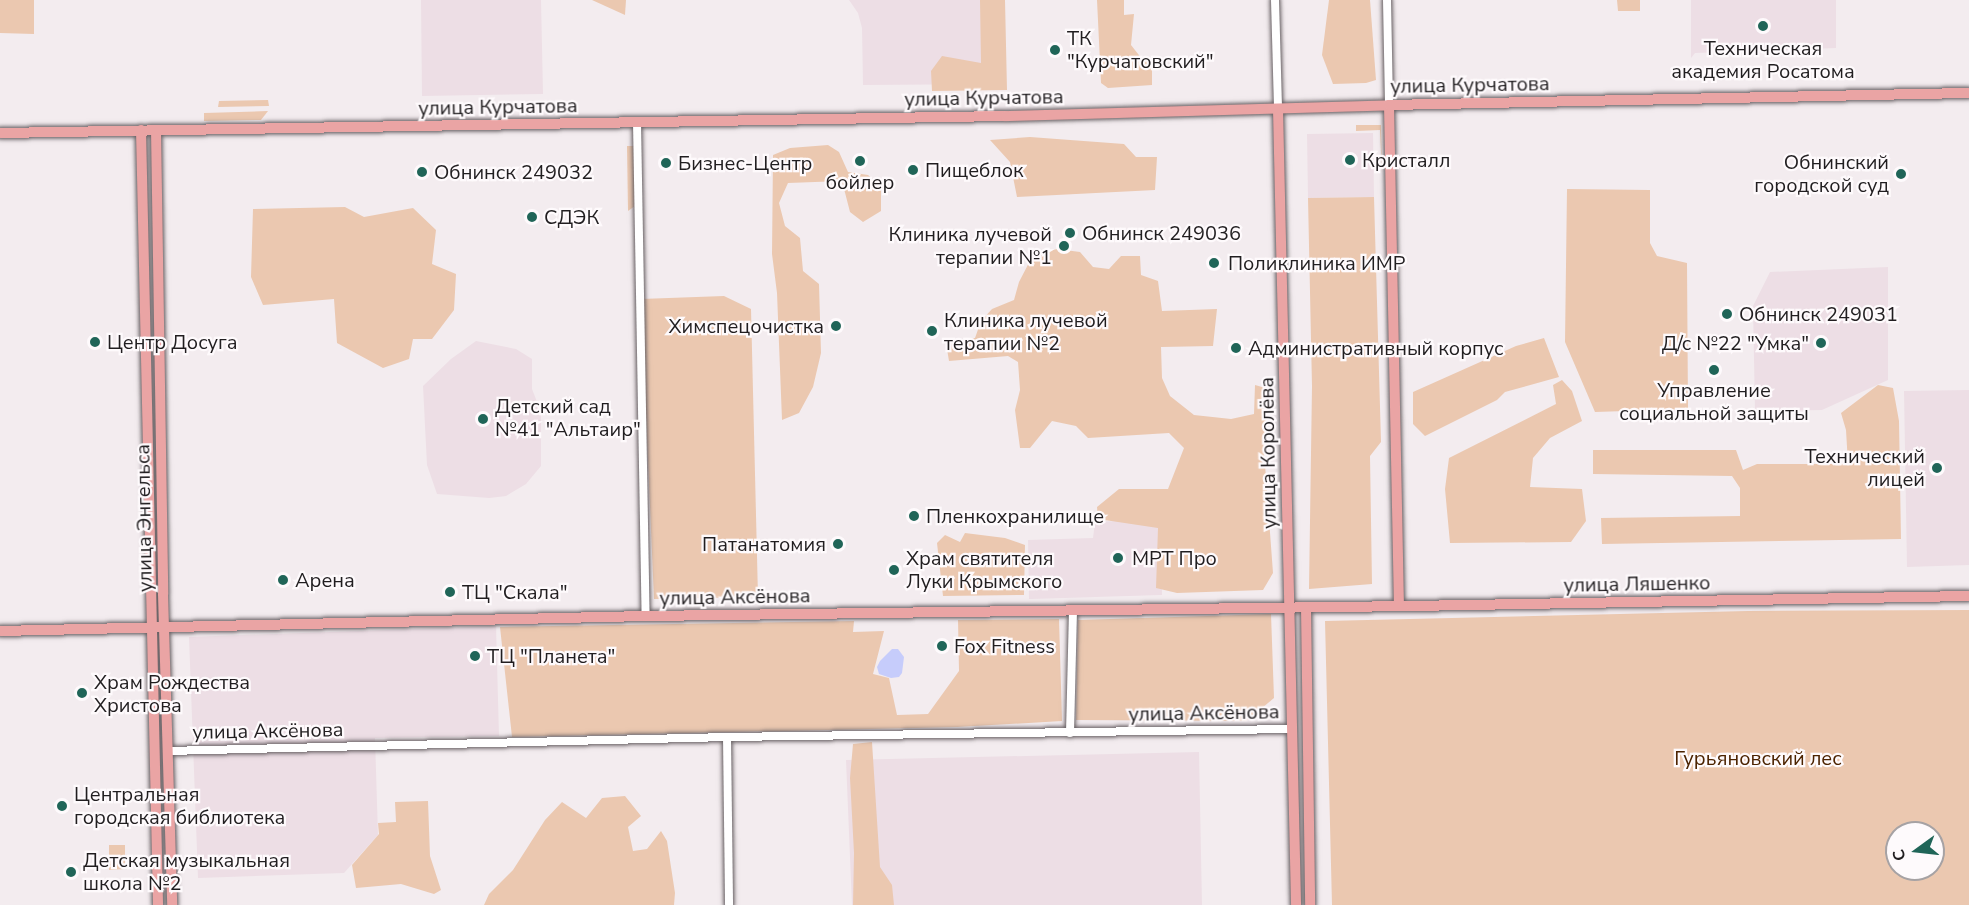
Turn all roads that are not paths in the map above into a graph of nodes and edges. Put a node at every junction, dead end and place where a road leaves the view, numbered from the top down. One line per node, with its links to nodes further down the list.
1 (1275, 0): 5 (street, улица Королёва)
2 (1387, 0): 4 (street)
3 (1969, 93): 4 (main road, улица Курчатова)
4 (1389, 105): 5 (main road, улица Курчатова); 11 (main road)
5 (1278, 108): 6 (main road, улица Курчатова); 13 (main road, улица Королёва)
6 (637, 122): 8 (main road, улица Курчатова); 15 (street)
7 (141, 130): 8 (main road, улица Курчатова); 9 (main road, улица Курчатова); 17 (main road, улица Энгельса)
8 (156, 130): 16 (main road, улица Энгельса)
9 (0, 133)
10 (1969, 596): 11 (main road, улица Ляшенко)
11 (1399, 606): 12 (main road, улица Ляшенко)
12 (1306, 607): 13 (main road, улица Аксёнова); 20 (main road)
13 (1289, 608): 14 (main road, улица Аксёнова); 19 (main road, улица Королёва)
14 (1073, 610): 15 (main road, улица Аксёнова); 21 (street)
15 (646, 616): 16 (main road, улица Аксёнова)
16 (165, 628): 17 (main road, улица Аксёнова); 23 (main road, улица Энгельса)
17 (152, 629): 18 (main road, улица Аксёнова); 24 (main road, улица Энгельса)
18 (0, 631)
19 (1291, 729): 20 (main road, улица Аксёнова); 21 (street, улица Аксёнова); 28 (main road, улица Королёва)
20 (1306, 730): 29 (main road)
21 (1070, 732): 22 (street, улица Аксёнова)
22 (727, 737): 23 (street, улица Аксёнова); 27 (street)
23 (167, 751): 24 (main road); 26 (main road, улица Энгельса)
24 (154, 752): 25 (main road, улица Энгельса)
25 (158, 905)
26 (172, 905)
27 (729, 905)
28 (1296, 905)
29 (1310, 905)

